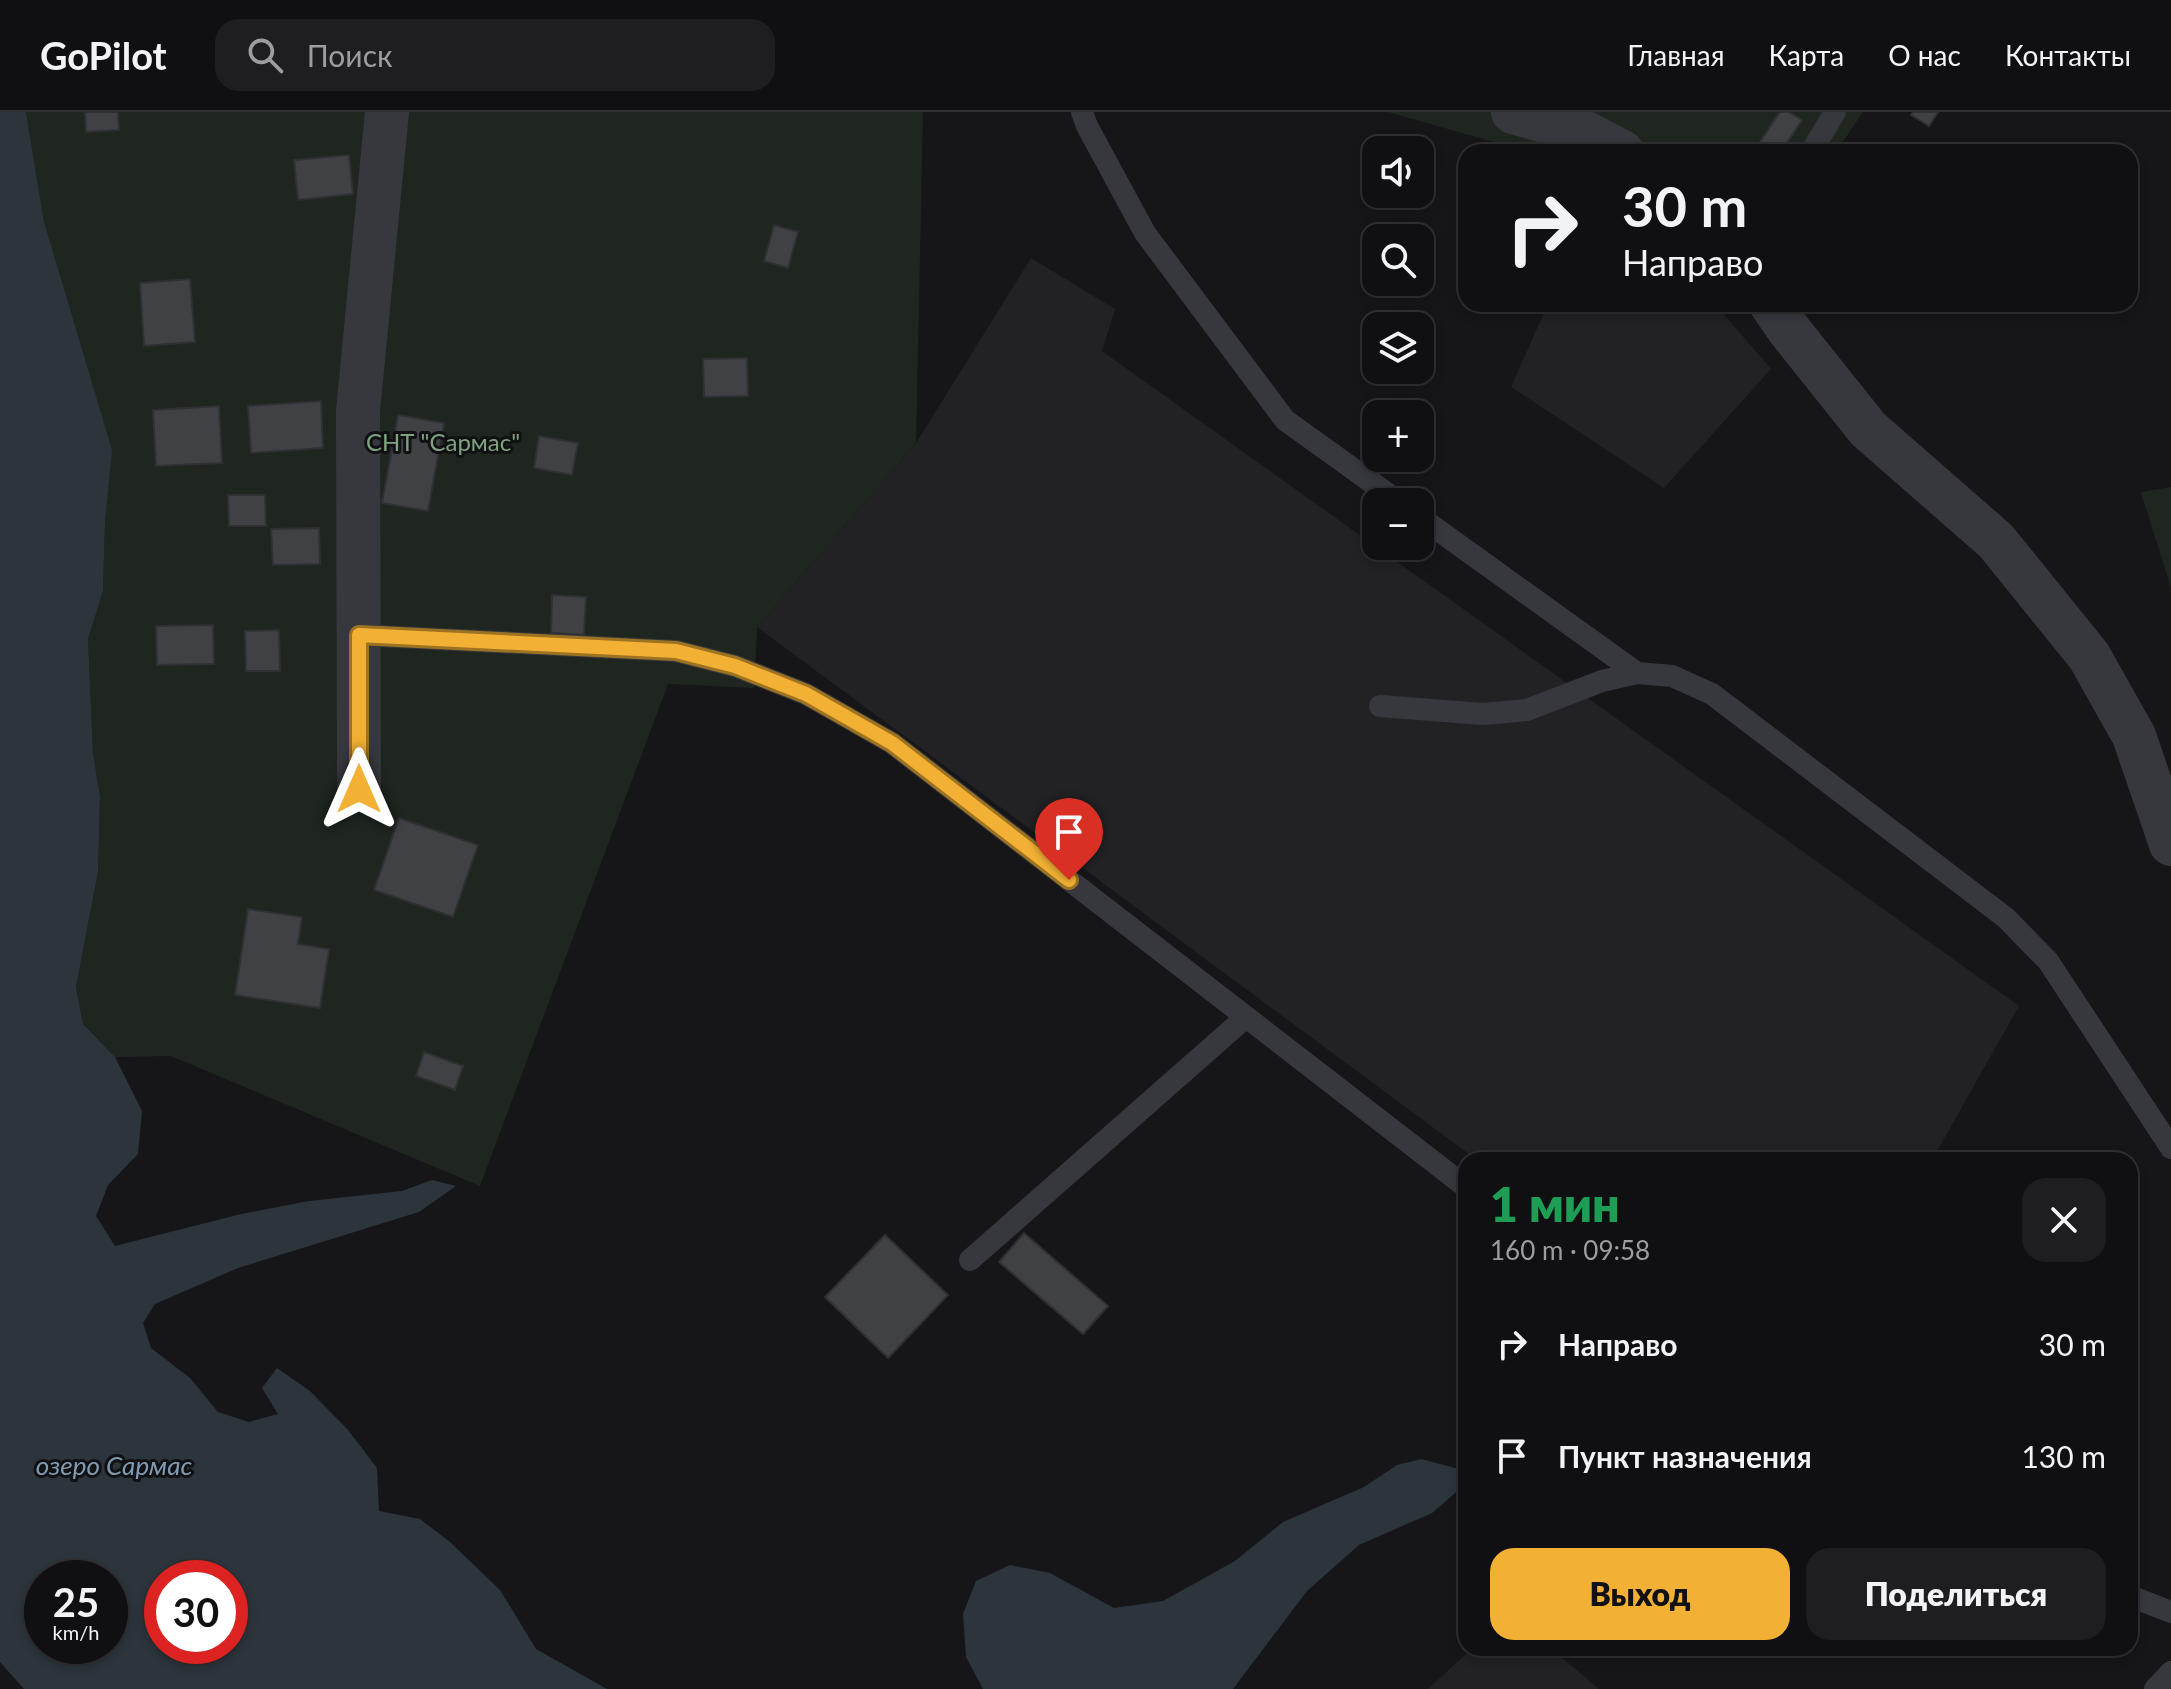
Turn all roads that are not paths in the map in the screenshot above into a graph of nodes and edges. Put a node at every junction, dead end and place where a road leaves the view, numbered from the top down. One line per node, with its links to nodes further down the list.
1 (387, 112): 10 (street)
2 (1082, 112): 8 (lane)
3 (1513, 112): 5 (street)
4 (1835, 112): 6 (lane)
5 (1607, 144)
6 (1816, 144)
7 (1777, 312): 14 (street)
8 (1380, 488)
9 (1434, 527): 11 (lane)
10 (359, 635): 13 (street); 15 (lane)
11 (1637, 673): 12 (lane); 16 (lane)
12 (1380, 706)
13 (359, 789)
14 (2171, 844)
15 (1246, 1017): 17 (lane); 18 (lane)
16 (2171, 1148)
17 (1458, 1181)
18 (970, 1260)
19 (2138, 1599): 20 (lane)
20 (2171, 1612)
21 (2171, 1672): 22 (lane)
22 (2155, 1689)

